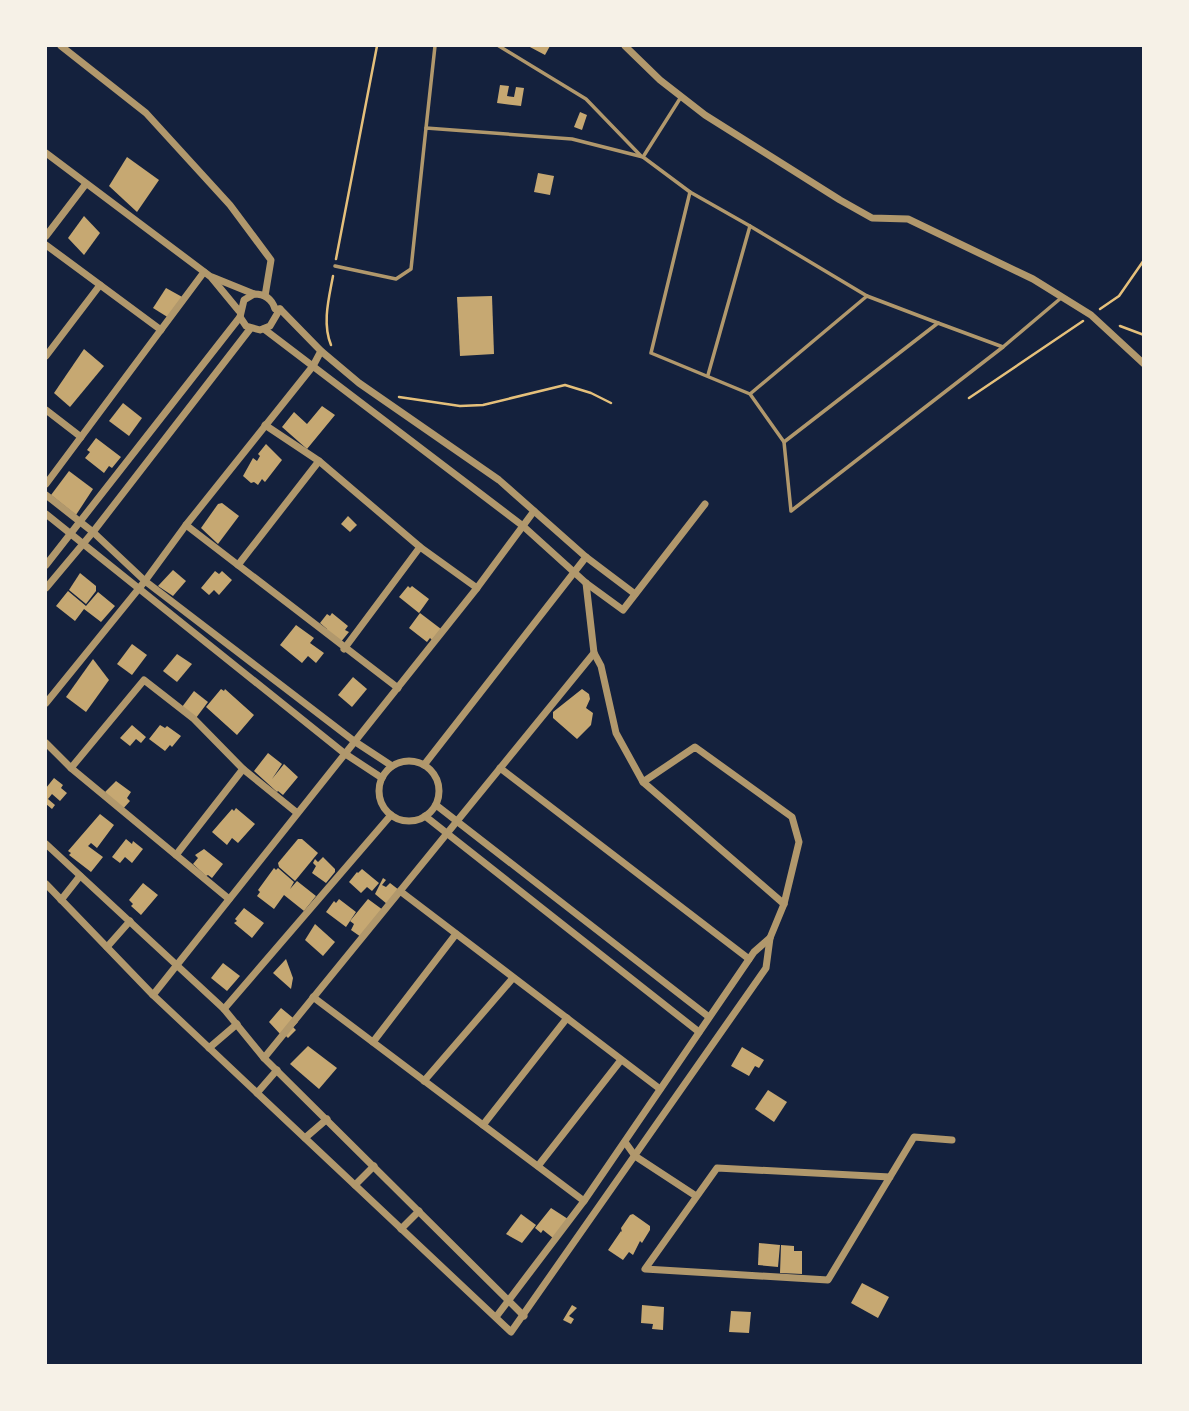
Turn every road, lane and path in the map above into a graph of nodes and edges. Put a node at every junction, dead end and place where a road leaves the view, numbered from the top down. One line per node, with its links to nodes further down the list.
1 (61, 46): 21 (street)
2 (377, 46): 16 (path)
3 (435, 46): 7 (lane)
4 (499, 46): 9 (lane)
5 (625, 46): 6 (street)
6 (681, 97): 9 (lane); 23 (street)
7 (426, 128): 9 (lane); 16 (lane)
8 (46, 153): 10 (street)
9 (643, 157): 11 (lane)
10 (85, 185): 13 (street); 17 (street)
11 (690, 192): 12 (lane); 39 (lane)
12 (750, 226): 22 (lane); 39 (lane)
13 (46, 236)
14 (46, 244): 19 (street)
15 (1143, 260): 26 (path)
16 (335, 266): 34 (path)
17 (204, 272): 18 (street); 31 (street)
18 (211, 277): 20 (street); 25 (street)
19 (100, 285): 31 (street); 36 (street)
20 (254, 294): 21 (street); 25 (street)
21 (265, 296): 24 (street)
22 (867, 296): 27 (lane); 40 (lane)
23 (1062, 297): 26 (street); 33 (lane)
24 (280, 309): 30 (street); 35 (street)
25 (240, 314): 29 (street); 54 (street)
26 (1091, 315): 37 (street); 42 (path)
27 (938, 323): 33 (lane); 47 (lane)
28 (1117, 325): 32 (path)
29 (250, 329): 30 (street); 57 (street)
30 (264, 329): 38 (street)
31 (161, 330): 46 (street)
32 (1143, 335)
33 (1003, 346): 47 (lane)
34 (332, 348)
35 (321, 351): 38 (street); 52 (street)
36 (46, 356)
37 (1143, 364)
38 (313, 366): 45 (street); 56 (street)
39 (708, 375): 40 (lane)
40 (750, 394): 47 (lane)
41 (390, 395): 43 (path)
42 (969, 398)
43 (611, 403)
44 (46, 410): 46 (street)
45 (265, 425): 48 (street); 55 (street)
46 (81, 437): 49 (street)
47 (784, 442)
48 (319, 461): 60 (street); 63 (street)
49 (46, 484)
50 (46, 495): 54 (street)
51 (705, 504): 70 (street)
52 (534, 511): 56 (street); 61 (street)
53 (46, 514): 58 (street)
54 (80, 522): 57 (street); 58 (street)
55 (186, 525): 63 (street); 65 (street)
56 (523, 526): 64 (street); 69 (street)
57 (93, 532): 59 (street); 65 (street)
58 (71, 533): 59 (street); 62 (street)
59 (83, 542): 67 (street); 68 (street)
60 (420, 547): 69 (street); 71 (street)
61 (586, 557): 64 (street); 70 (street)
62 (46, 565)
63 (238, 565): 71 (street)
64 (574, 572): 66 (street); 78 (street)
65 (145, 580): 68 (street); 75 (street)
66 (586, 583): 70 (street); 72 (street)
67 (46, 588)
68 (137, 588): 74 (street); 77 (street)
69 (477, 588): 73 (street)
70 (635, 594)
71 (344, 649): 73 (street)
72 (594, 653): 81 (street); 84 (street)
73 (398, 688): 75 (street)
74 (46, 703)
75 (354, 741): 77 (street); 79 (street)
76 (46, 743): 80 (street)
77 (344, 753): 83 (street); 86 (street)
78 (424, 765): 79 (street); 85 (street)
79 (392, 766): 83 (street)
80 (71, 768): 82 (street); 92 (street)
81 (500, 768): 89 (street); 103 (street)
82 (243, 769): 86 (street); 92 (street)
83 (382, 778): 87 (street)
84 (643, 782): 98 (street); 98 (street)
85 (436, 805): 88 (street); 89 (street)
86 (296, 812): 96 (street)
87 (391, 815): 88 (street); 108 (street)
88 (425, 816): 90 (street)
89 (457, 821): 90 (street); 109 (street)
90 (447, 833): 95 (street); 112 (street)
91 (46, 844): 93 (street)
92 (176, 855): 96 (street)
93 (80, 876): 97 (street); 99 (street)
94 (46, 884): 97 (street)
95 (400, 891): 100 (street); 107 (street)
96 (229, 899): 104 (street)
97 (61, 900): 102 (street)
98 (784, 904): 101 (street)
99 (130, 920): 102 (street); 104 (street)
100 (456, 934): 105 (street); 113 (street)
101 (771, 938): 103 (street); 126 (street)
102 (107, 947): 106 (street)
103 (749, 959): 109 (street)
104 (177, 964): 106 (street); 108 (street)
105 (513, 978): 110 (street); 118 (street)
106 (153, 995): 114 (street)
107 (313, 997): 113 (street); 115 (street)
108 (224, 1009): 111 (street)
109 (709, 1017): 112 (street)
110 (567, 1018): 116 (street); 122 (street)
111 (237, 1024): 114 (street); 115 (street)
112 (699, 1031): 119 (street)
113 (373, 1042): 118 (street)
114 (209, 1048): 120 (street)
115 (264, 1058): 117 (street)
116 (621, 1060): 119 (street); 128 (street)
117 (277, 1070): 120 (street); 121 (street)
118 (425, 1081): 122 (street)
119 (660, 1089): 125 (street)
120 (257, 1093): 123 (street)
121 (327, 1119): 123 (street); 127 (street)
122 (483, 1125): 128 (street)
123 (305, 1138): 130 (street)
124 (952, 1140): 129 (street)
125 (625, 1142): 126 (street); 132 (street)
126 (635, 1156): 131 (street); 136 (street)
127 (374, 1166): 130 (street); 133 (street)
128 (538, 1166): 132 (street)
129 (890, 1177): 131 (street); 131 (street)
130 (355, 1185): 134 (street)
131 (696, 1196)
132 (584, 1201): 135 (street)
133 (419, 1211): 134 (street); 135 (street)
134 (401, 1229): 137 (street)
135 (509, 1301): 136 (street); 137 (street)
136 (524, 1316): 137 (street)
137 (496, 1318)

